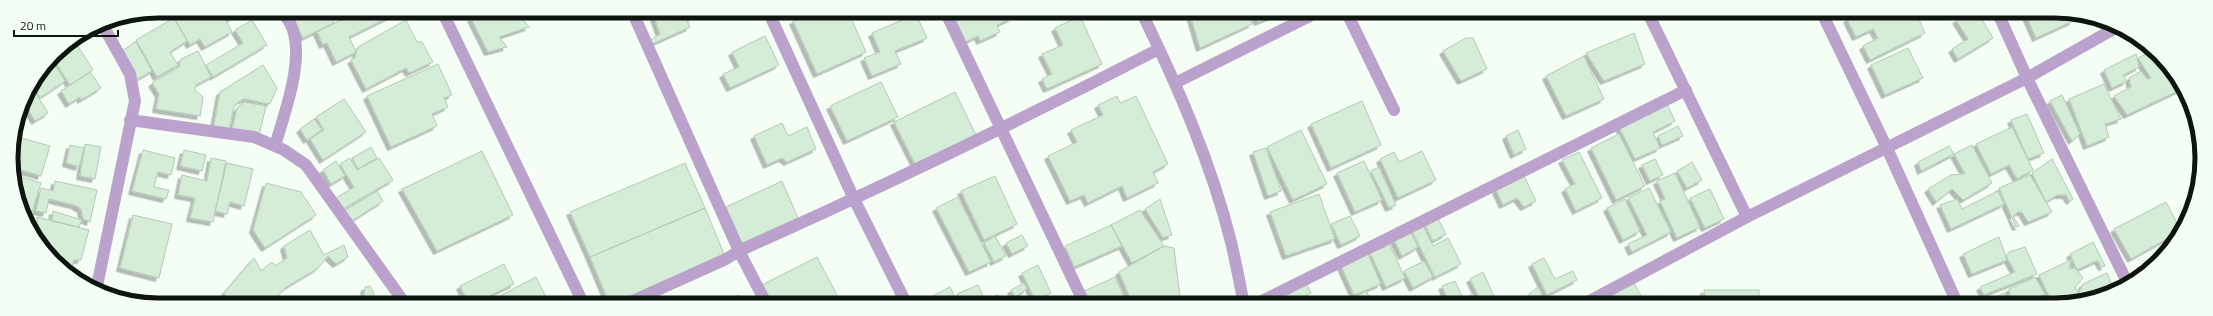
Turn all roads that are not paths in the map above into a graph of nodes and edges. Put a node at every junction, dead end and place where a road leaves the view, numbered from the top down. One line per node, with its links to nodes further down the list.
1 (286, 18): 21 (street)
2 (445, 18): 29 (street)
3 (635, 18): 25 (street)
4 (771, 18): 23 (street)
5 (947, 18): 20 (street)
6 (1144, 18): 14 (street)
7 (1306, 18): 16 (street)
8 (1349, 18): 18 (street)
9 (1650, 18): 17 (street)
10 (1823, 18): 22 (street)
11 (1999, 18): 15 (street)
12 (105, 28): 19 (street)
13 (2112, 30): 15 (street)
14 (1159, 49): 16 (street); 20 (street)
15 (2027, 78): 22 (street); 26 (street)
16 (1175, 83): 34 (street)
17 (1686, 90): 24 (street); 35 (street)
18 (1394, 110)
19 (130, 120): 21 (street); 27 (street)
20 (1001, 130): 23 (street); 33 (street)
21 (275, 146): 28 (street)
22 (1886, 146): 24 (street); 37 (street)
23 (854, 200): 25 (street); 32 (street)
24 (1747, 217): 36 (street)
25 (739, 251): 30 (street); 31 (street)
26 (2125, 279)
27 (97, 285)
28 (401, 298)
29 (581, 298)
30 (640, 298)
31 (763, 298)
32 (903, 298)
33 (1082, 298)
34 (1243, 298)
35 (1268, 298)
36 (1595, 298)
37 (1955, 298)

